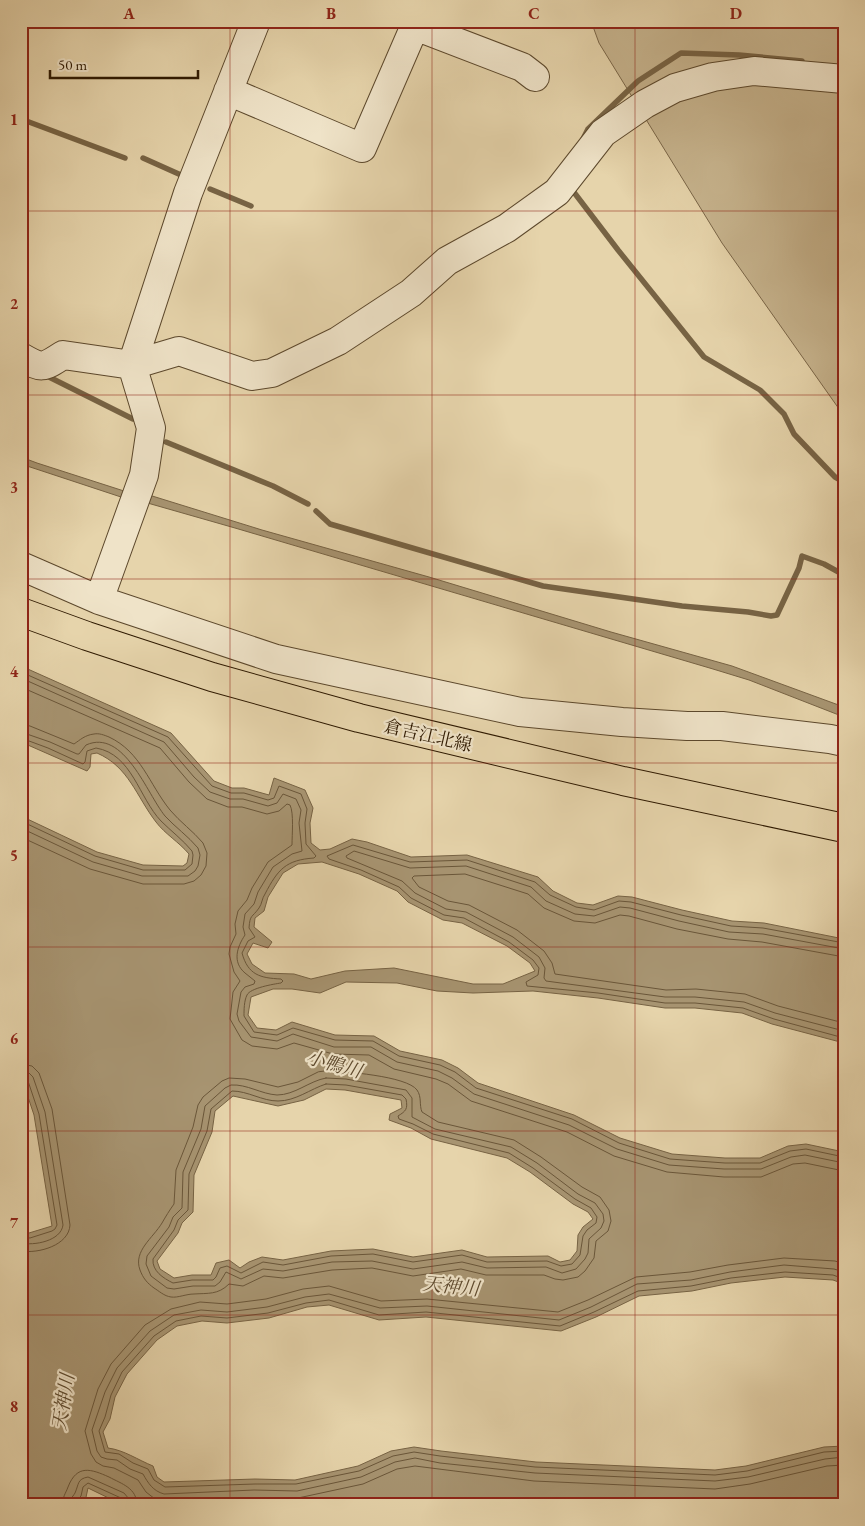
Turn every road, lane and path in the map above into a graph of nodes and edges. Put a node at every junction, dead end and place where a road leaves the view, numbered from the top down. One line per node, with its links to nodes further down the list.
1 (256, 21): 5 (street)
2 (416, 24): 3 (street); 5 (street)
3 (535, 77)
4 (844, 79): 7 (street)
5 (228, 92): 7 (street)
6 (21, 357): 7 (street)
7 (132, 365): 9 (street)
8 (21, 566): 9 (street)
9 (99, 600): 11 (street)
10 (21, 612): 12 (main road, 倉吉江北線)
11 (844, 742)
12 (844, 828)

